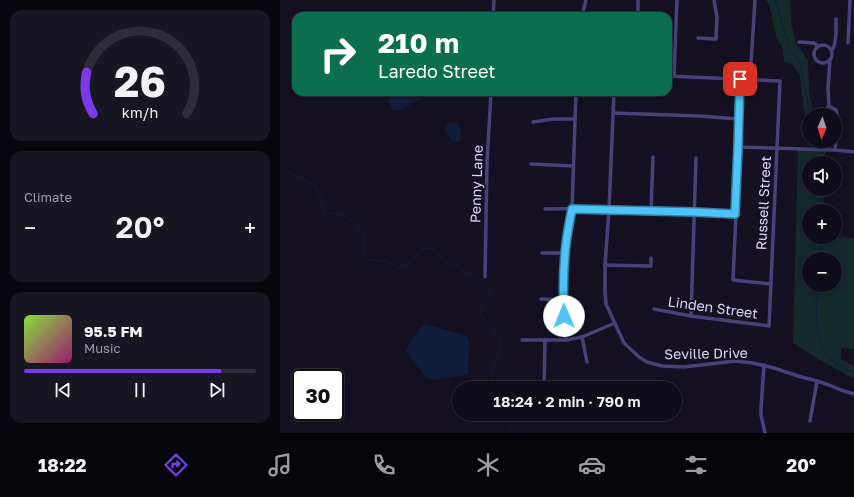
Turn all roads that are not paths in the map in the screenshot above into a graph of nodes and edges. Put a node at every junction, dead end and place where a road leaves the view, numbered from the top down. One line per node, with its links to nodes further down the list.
1 (494, 0): 8 (street)
2 (586, 0): 9 (street)
3 (638, 0): 10 (street)
4 (677, 0): 18 (street)
5 (714, 0): 12 (street)
6 (754, 0): 20 (street)
7 (850, 0): 14 (street)
8 (493, 12)
9 (583, 12)
10 (638, 12)
11 (836, 19): 16 (street)
12 (698, 38)
13 (799, 42): 15 (street)
14 (848, 43)
15 (818, 46): 16 (street); 17 (street)
16 (832, 50): 17 (street)
17 (830, 60): 24 (street)
18 (674, 76): 19 (street)
19 (740, 79): 20 (street); 28 (street)
20 (750, 79): 31 (street, Russell Street)
21 (491, 96): 48 (street, Penny Lane)
22 (576, 96): 27 (street)
23 (614, 96): 26 (street, Seville Drive)
24 (829, 106): 25 (street)
25 (832, 108)
26 (613, 113): 28 (street); 40 (street, Seville Drive)
27 (575, 119): 29 (street); 37 (street)
28 (739, 119): 30 (street)
29 (533, 122)
30 (738, 147): 31 (street); 43 (street)
31 (777, 148): 32 (street); 49 (street, Russell Street)
32 (835, 150): 33 (street)
33 (854, 152)
34 (653, 157): 41 (street)
35 (696, 158): 42 (street)
36 (531, 164): 37 (street)
37 (573, 166): 39 (street)
38 (545, 209): 39 (street)
39 (572, 209): 40 (street); 45 (street)
40 (609, 210): 41 (street); 47 (street, Seville Drive)
41 (651, 211): 42 (street)
42 (694, 212): 43 (street); 53 (street)
43 (735, 214): 49 (street)
44 (542, 253): 45 (street)
45 (565, 254): 51 (street)
46 (651, 258): 47 (street)
47 (605, 265): 54 (street, Seville Drive)
48 (485, 277)
49 (771, 284): 55 (street, Russell Street)
50 (541, 299): 51 (street)
51 (563, 300): 59 (street)
52 (654, 309): 53 (street, Linden Street)
53 (691, 316): 55 (street, Linden Street)
54 (614, 323): 56 (street); 61 (street, Seville Drive)
55 (769, 326)
56 (582, 337): 59 (street); 60 (street)
57 (522, 340): 58 (street)
58 (545, 340): 59 (street); 62 (street)
59 (566, 340)
60 (587, 362)
61 (764, 365): 63 (street, Seville Drive); 66 (street)
62 (544, 381)
63 (818, 381): 64 (street, Seville Drive); 65 (street)
64 (854, 394)
65 (810, 420)
66 (765, 433)

